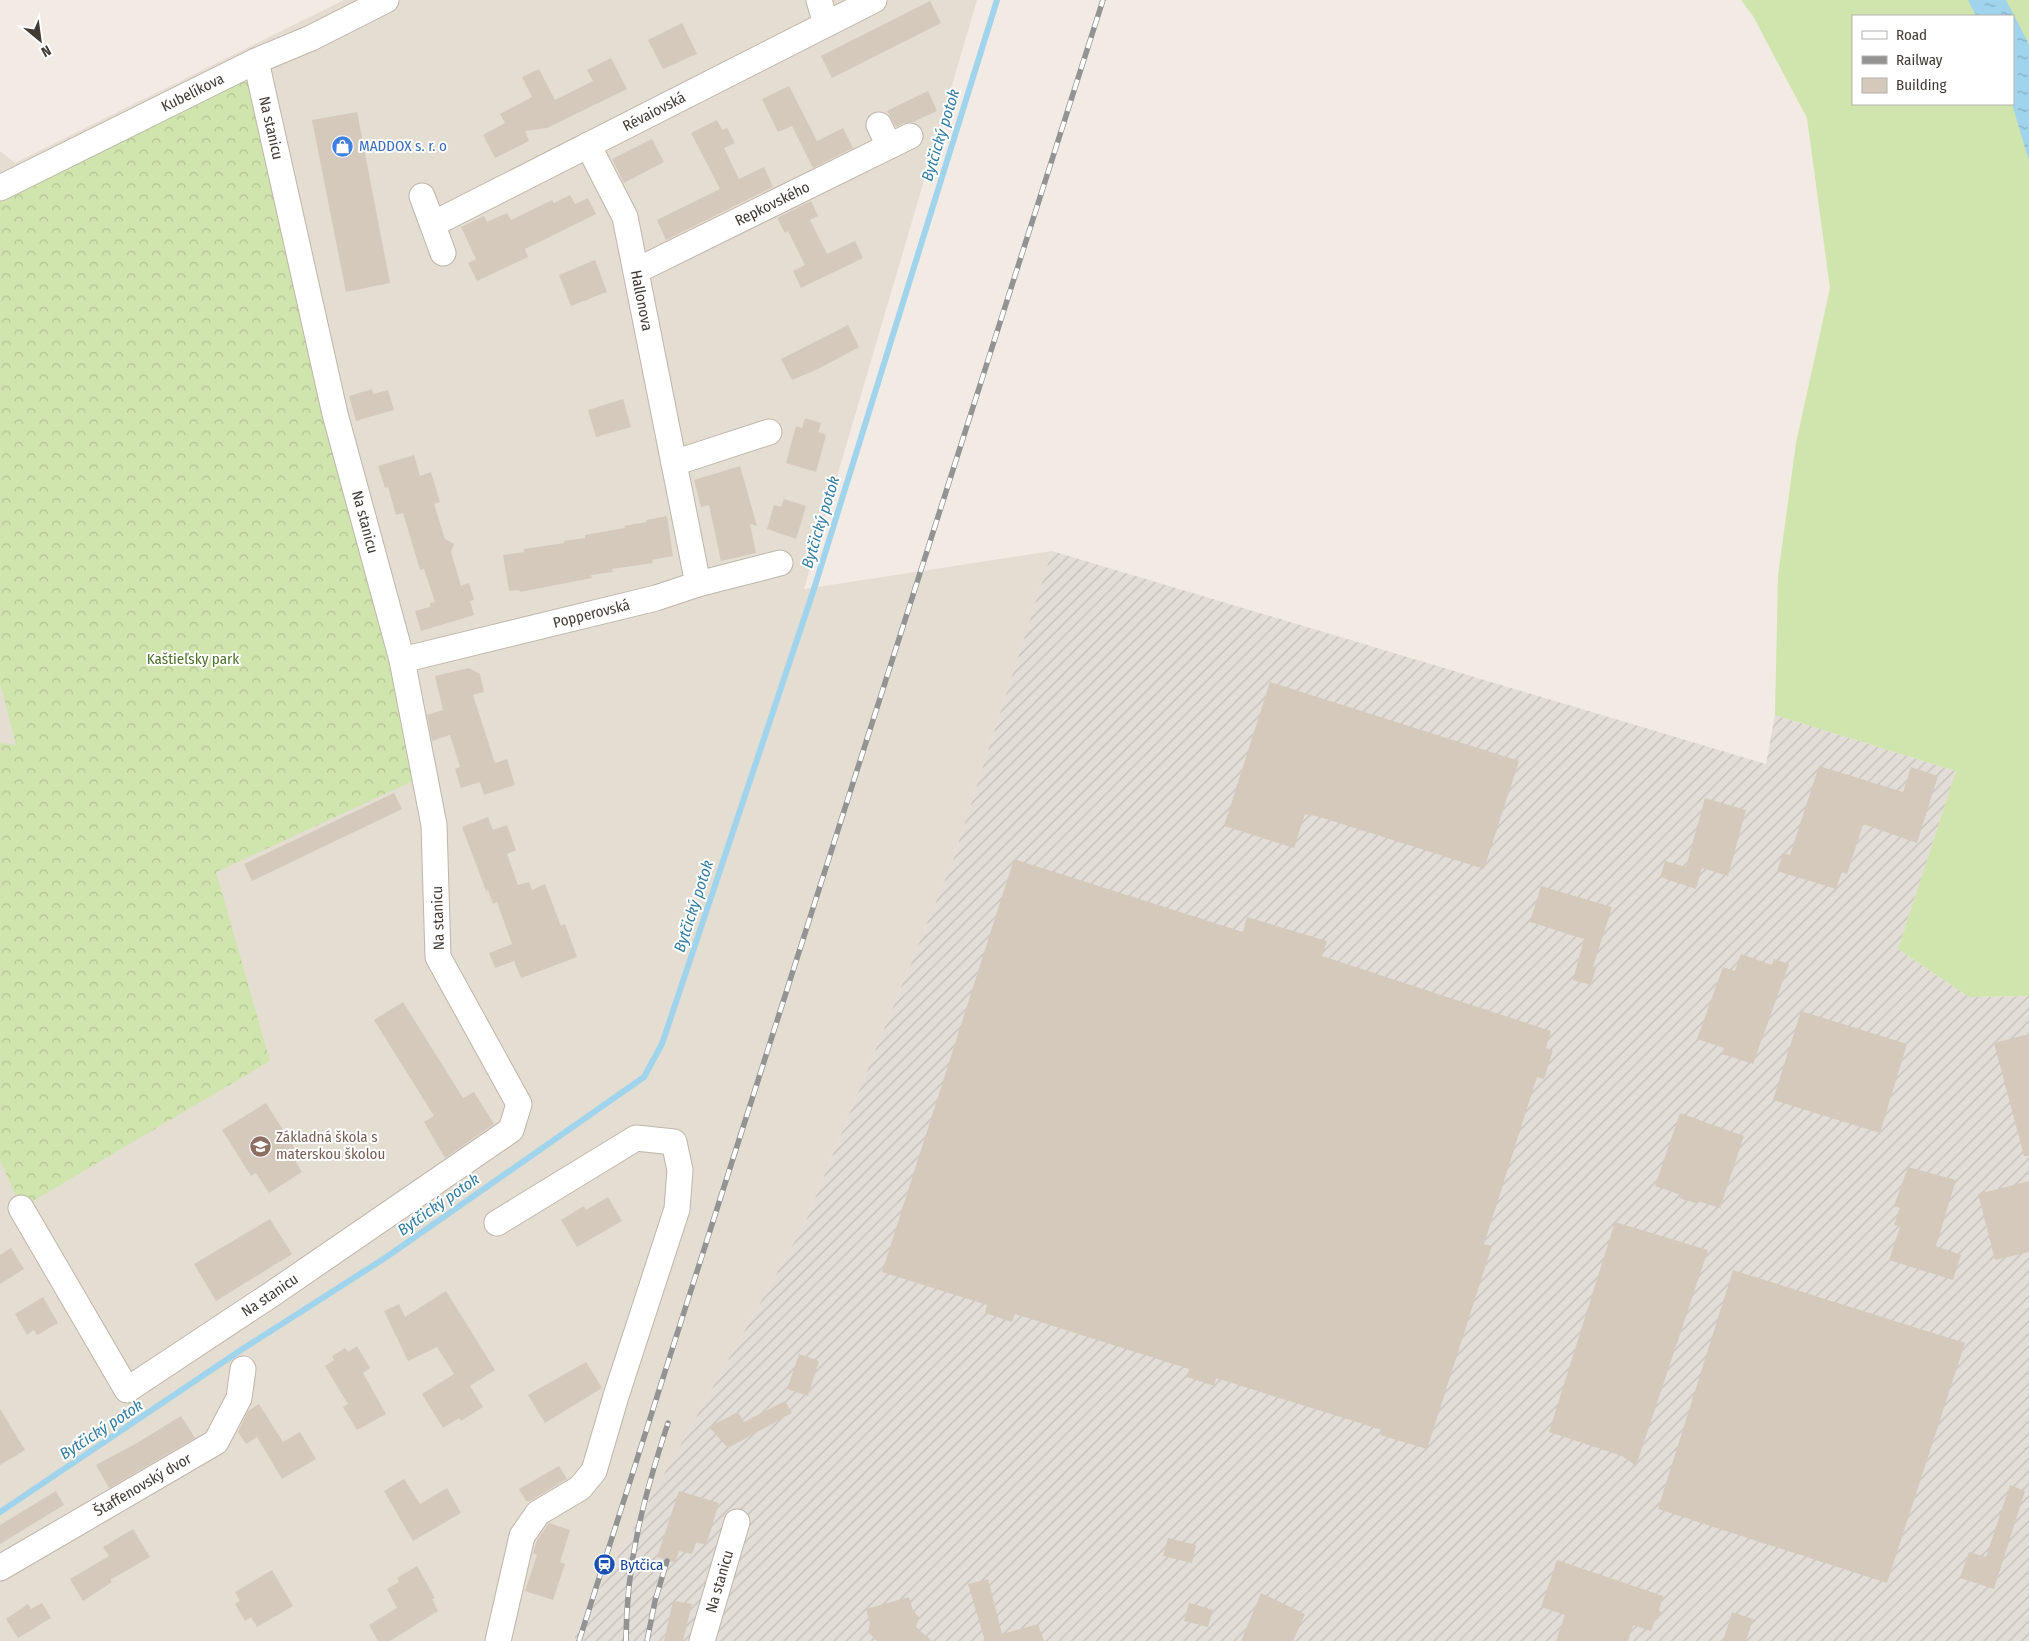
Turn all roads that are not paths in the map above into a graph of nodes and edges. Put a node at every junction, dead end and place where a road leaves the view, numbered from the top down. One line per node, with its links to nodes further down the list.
1 (386, 0): 5 (street, Kubelíkova)
2 (819, 0): 4 (street)
3 (874, 0): 4 (street, Révaiovská)
4 (826, 24): 7 (street, Révaiovská)
5 (256, 61): 8 (street, Kubelíkova); 17 (street, Na stanicu)
6 (893, 136): 12 (street, Repkovského)
7 (588, 145): 10 (street, Révaiovská); 12 (street, Hallonova)
8 (0, 188)
9 (422, 196): 10 (street)
10 (433, 224): 11 (street)
11 (443, 253)
12 (636, 271): 14 (street, Hallonova)
13 (769, 432): 14 (street)
14 (674, 463): 16 (street, Hallonova)
15 (780, 563): 16 (street, Popperovská)
16 (698, 584): 17 (street, Popperovská)
17 (402, 660): 18 (street, Na stanicu)
18 (21, 1208)
19 (497, 1223): 23 (street)
20 (243, 1369): 22 (street, Štaffenovský dvor)
21 (737, 1522): 24 (street, Na stanicu)
22 (0, 1568)
23 (498, 1641)
24 (702, 1641)

